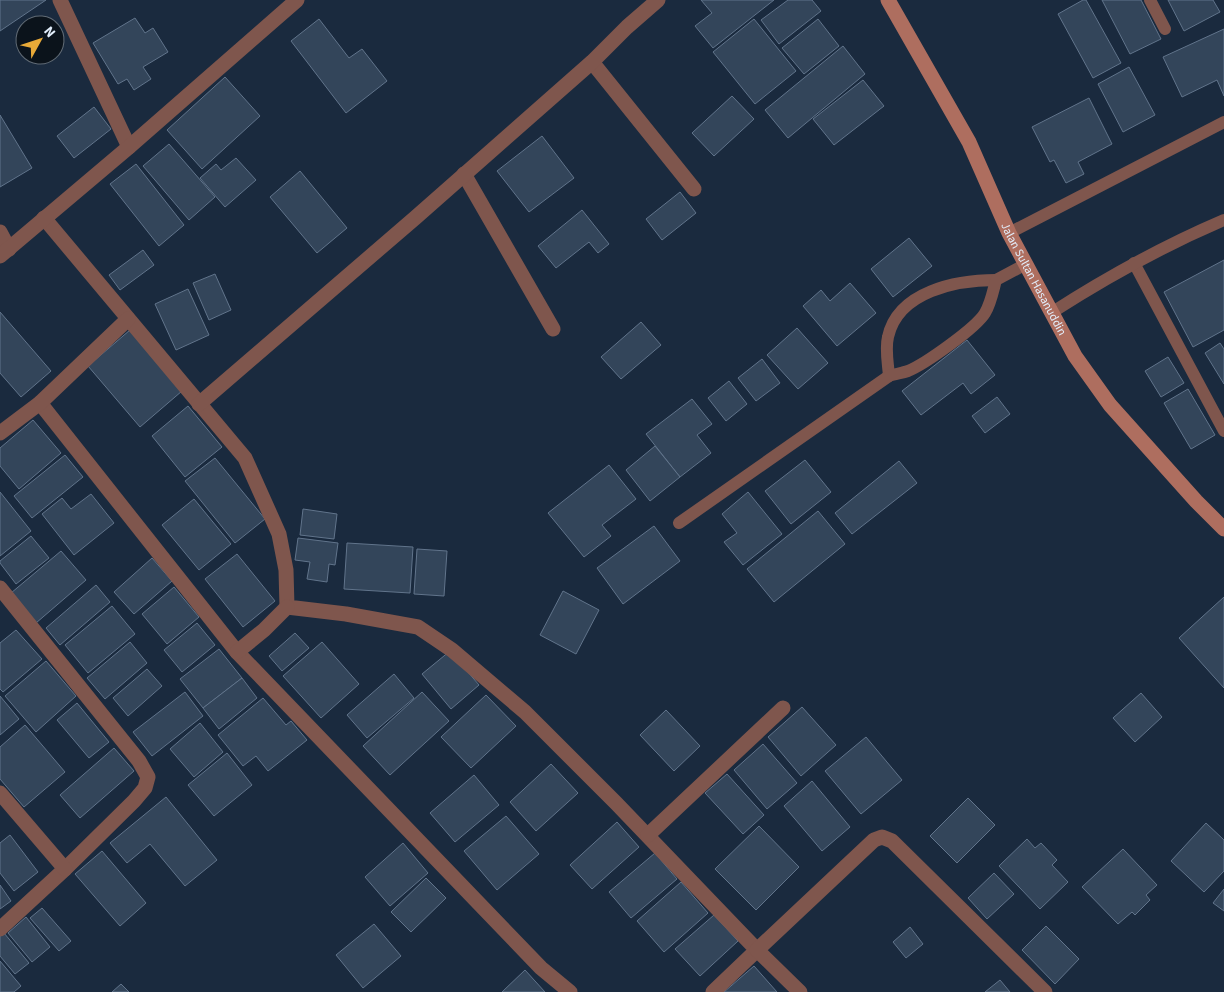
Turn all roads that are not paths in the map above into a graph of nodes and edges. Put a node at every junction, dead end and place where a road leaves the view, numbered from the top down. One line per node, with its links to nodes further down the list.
1 (60, 0): 9 (street)
2 (297, 0): 9 (street)
3 (658, 0): 7 (street)
4 (888, 0): 15 (street, Jalan Sultan Hasanuddin)
5 (1150, 0): 6 (lane)
6 (1165, 29)
7 (592, 62): 10 (street); 11 (street)
8 (1224, 122): 15 (lane)
9 (129, 147): 12 (street)
10 (464, 174): 22 (street); 25 (street)
11 (694, 189)
12 (44, 218): 16 (street); 21 (street)
13 (1224, 220): 17 (lane)
14 (0, 232): 16 (street)
15 (1009, 233): 18 (street, Jalan Sultan Hasanuddin)
16 (4, 253)
17 (1134, 263): 20 (lane); 26 (lane)
18 (1026, 264): 19 (lane); 20 (street, Jalan Sultan Hasanuddin)
19 (996, 280): 23 (lane); 23 (lane)
20 (1051, 313): 29 (street, Jalan Sultan Hasanuddin)
21 (128, 319): 24 (street); 25 (street)
22 (553, 329)
23 (889, 376): 28 (lane)
24 (40, 403): 27 (street); 32 (street)
25 (199, 404): 31 (street)
26 (1224, 431)
27 (0, 433)
28 (679, 523)
29 (1224, 528)
30 (0, 588): 36 (street)
31 (288, 608): 32 (street); 35 (street)
32 (237, 652): 39 (street)
33 (783, 708): 35 (street)
34 (0, 794): 36 (street)
35 (648, 836): 38 (street)
36 (65, 870): 37 (street)
37 (0, 929)
38 (757, 950): 40 (street); 41 (street); 42 (street)
39 (570, 992)
40 (713, 992)
41 (800, 992)
42 (1045, 992)

